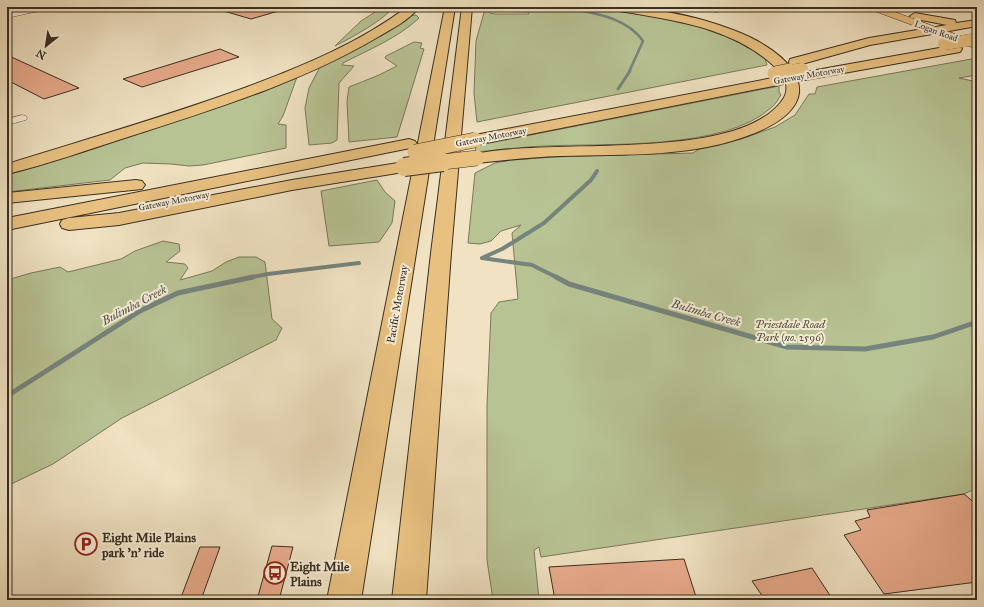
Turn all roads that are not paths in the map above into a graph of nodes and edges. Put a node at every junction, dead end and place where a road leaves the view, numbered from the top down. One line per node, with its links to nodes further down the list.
1 (46, 7): 9 (street)
2 (414, 7): 20 (highway)
3 (450, 7): 32 (highway, Pacific Motorway)
4 (467, 7): 33 (highway)
5 (614, 7): 17 (highway)
6 (634, 7): 17 (highway)
7 (872, 7): 10 (main road, Logan Road)
8 (888, 7): 10 (main road, Logan Road)
9 (7, 16)
10 (914, 20): 11 (highway); 12 (main road, Logan Road); 13 (main road, Logan Road); 14 (highway)
11 (976, 24): 12 (highway)
12 (949, 28): 13 (highway); 15 (main road, Logan Road)
13 (934, 31): 14 (highway); 16 (main road, Logan Road)
14 (896, 37): 18 (highway)
15 (977, 38): 18 (highway, Gateway Motorway, bridge)
16 (977, 46): 18 (highway, Gateway Motorway)
17 (771, 69): 18 (highway, Gateway Motorway); 21 (highway, Gateway Motorway); 24 (highway, Gateway Motorway); 25 (highway, bridge)
18 (801, 69)
19 (712, 81): 21 (highway)
20 (258, 87): 27 (highway); 28 (highway)
21 (676, 93): 24 (highway, Gateway Motorway)
22 (22, 118): 23 (street)
23 (7, 122)
24 (476, 136): 25 (highway, Gateway Motorway, bridge)
25 (406, 155): 26 (highway, Gateway Motorway); 31 (highway, Gateway Motorway)
26 (335, 159): 29 (highway); 30 (highway, Gateway Motorway)
27 (7, 160)
28 (7, 169)
29 (7, 198)
30 (7, 224)
31 (7, 236)
32 (344, 600)
33 (409, 600)

